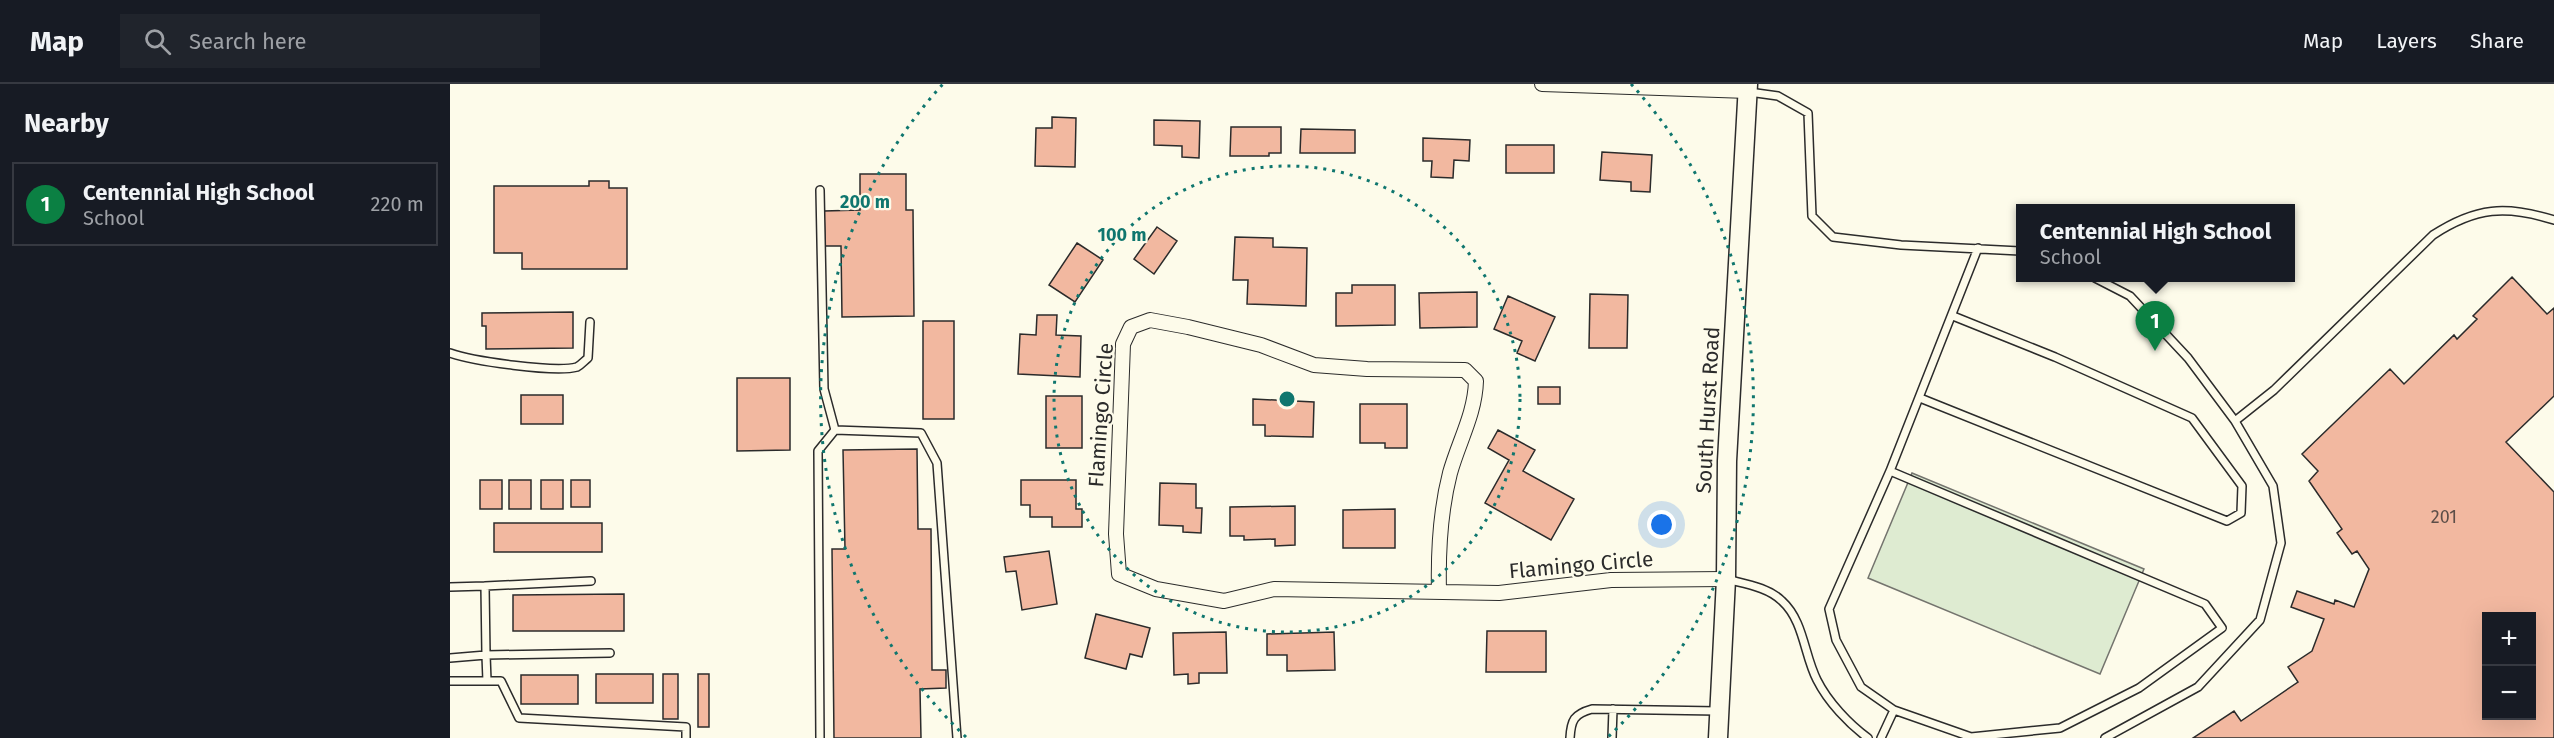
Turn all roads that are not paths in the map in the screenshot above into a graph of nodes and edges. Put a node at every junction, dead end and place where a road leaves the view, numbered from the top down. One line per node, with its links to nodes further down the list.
1 (1542, 84): 2 (street)
2 (1748, 88): 5 (lane); 15 (street, South Hurst Road)
3 (820, 190): 13 (lane)
4 (2554, 220): 12 (lane)
5 (1978, 248): 6 (lane); 8 (lane)
6 (2016, 251)
7 (2103, 282): 12 (lane)
8 (1953, 316): 11 (lane); 11 (lane)
9 (590, 321): 10 (lane)
10 (450, 353)
11 (1920, 398): 14 (lane)
12 (2235, 421): 36 (lane)
13 (834, 430): 29 (lane); 30 (lane)
14 (1890, 471): 26 (lane); 26 (lane)
15 (1726, 579): 19 (street, Flamingo Circle); 27 (street, South Hurst Road); 34 (lane)
16 (591, 581): 17 (lane)
17 (485, 586): 18 (lane); 21 (lane)
18 (450, 587)
19 (1439, 591): 19 (street, Flamingo Circle)
20 (610, 653): 21 (lane)
21 (486, 656): 22 (lane); 24 (lane)
22 (450, 658)
23 (450, 681): 24 (lane)
24 (487, 681): 28 (lane)
25 (1613, 710): 27 (lane); 31 (lane); 32 (lane)
26 (1894, 710): 35 (lane)
27 (1720, 711): 33 (street, South Hurst Road)
28 (686, 738)
29 (820, 738)
30 (957, 738)
31 (1570, 738)
32 (1612, 738)
33 (1718, 738)
34 (1868, 738)
35 (1881, 738)
36 (2105, 738)

